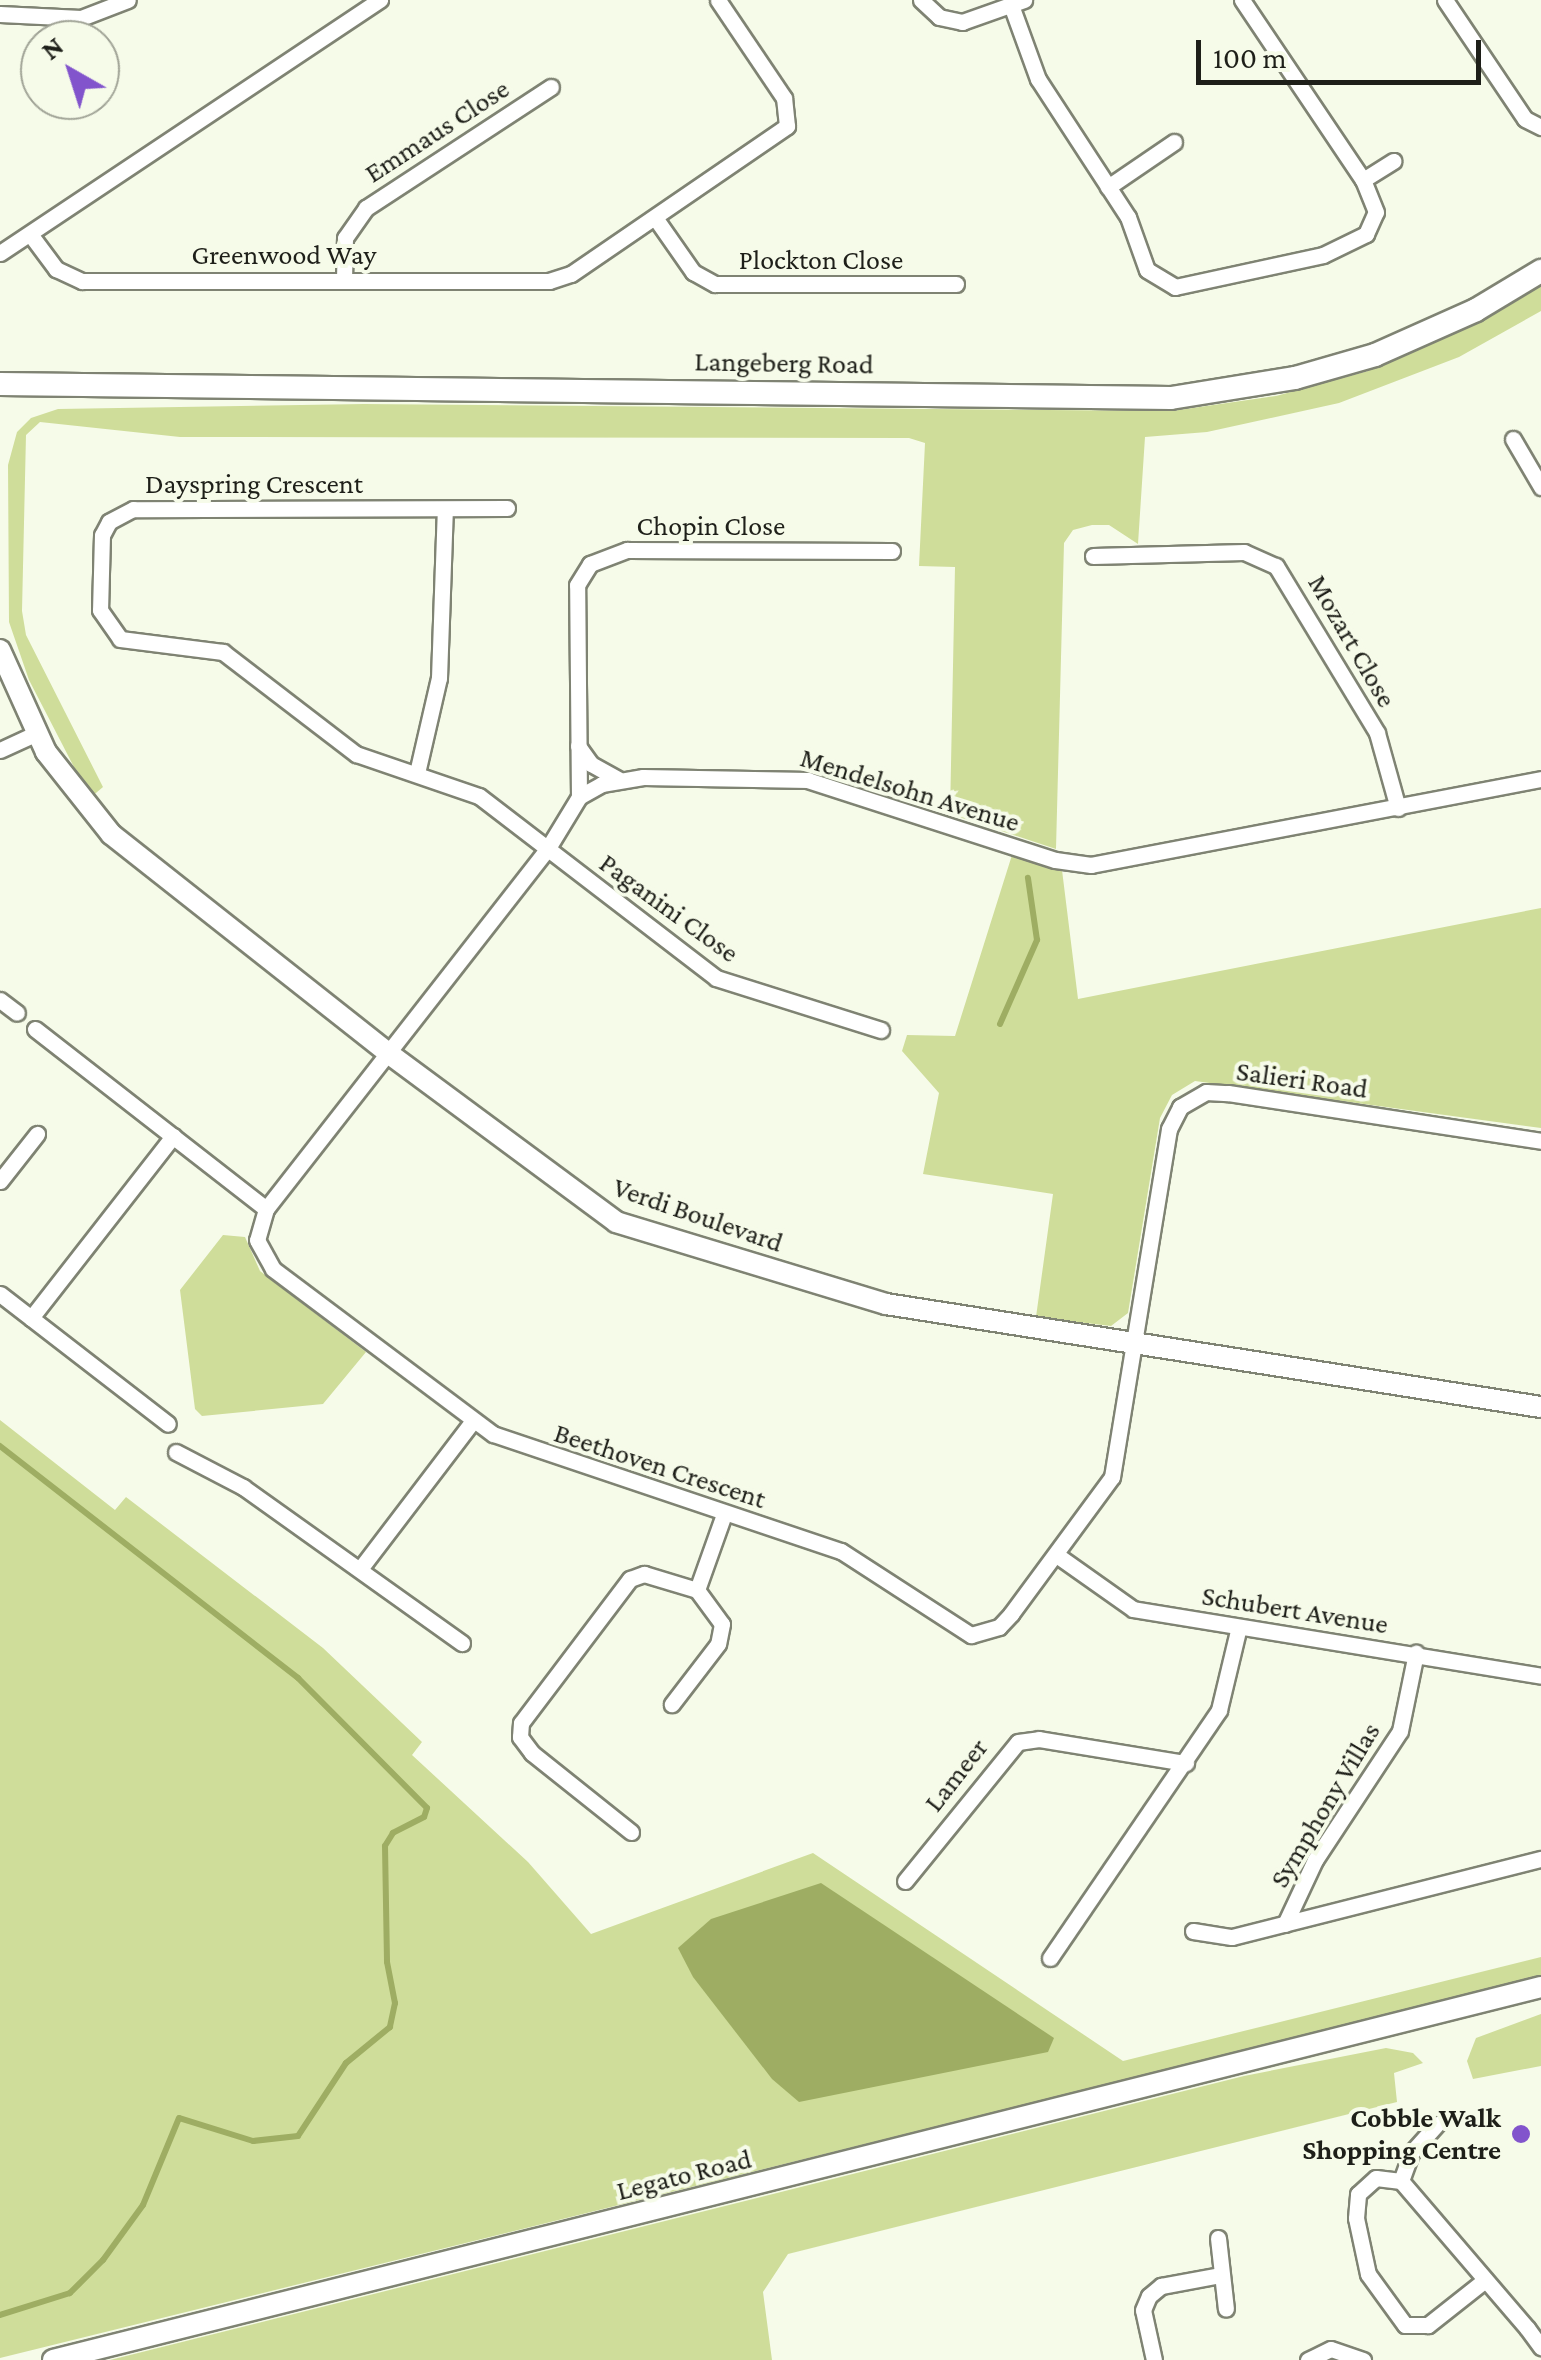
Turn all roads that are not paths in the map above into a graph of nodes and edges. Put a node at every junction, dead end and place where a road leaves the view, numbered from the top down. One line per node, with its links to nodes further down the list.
1 (128, 0): 8 (street)
2 (380, 0): 16 (street)
3 (718, 0): 15 (street, Greenwood Way)
4 (921, 0): 7 (street)
5 (1242, 0): 13 (street)
6 (1445, 0): 10 (street)
7 (1017, 2): 14 (street)
8 (0, 14)
9 (551, 87): 19 (street, Emmaus Close)
10 (1541, 127)
11 (1174, 142): 14 (street)
12 (1393, 161): 13 (street)
13 (1364, 180): 14 (street)
14 (1108, 187)
15 (656, 219): 19 (street, Greenwood Way); 20 (street, Plockton Close)
16 (30, 234): 17 (street); 19 (street, Greenwood Way)
17 (0, 253)
18 (1541, 272): 21 (main road, Langeberg Road)
19 (344, 279)
20 (956, 284)
21 (0, 384)
22 (1513, 439): 23 (street)
23 (1541, 487)
24 (507, 508): 25 (street, Dayspring Crescent)
25 (444, 510): 32 (street); 32 (street, Dayspring Crescent)
26 (892, 552): 30 (street, Chopin Close)
27 (1094, 556): 36 (street, Mozart Close)
28 (0, 650): 29 (street, Verdi Boulevard)
29 (37, 733): 31 (street); 42 (street, Verdi Boulevard)
30 (578, 746): 33 (street); 35 (street, Chopin Close)
31 (0, 750)
32 (417, 773): 37 (street, Dayspring Crescent)
33 (618, 779): 35 (street, Mendelsohn Avenue); 36 (street, Mendelsohn Avenue)
34 (1541, 780): 36 (street, Mendelsohn Avenue)
35 (579, 797): 37 (street)
36 (1398, 808)
37 (548, 848): 41 (street, Paganini Close); 42 (street)
38 (0, 1000): 39 (street)
39 (18, 1014)
40 (35, 1029): 44 (street)
41 (881, 1030)
42 (388, 1053): 47 (street); 50 (street, Verdi Boulevard)
43 (36, 1134): 46 (street)
44 (172, 1136): 47 (street); 49 (street)
45 (1541, 1140): 50 (street, Salieri Road)
46 (0, 1181)
47 (266, 1209): 52 (street, Beethoven Crescent)
48 (0, 1294): 49 (street)
49 (31, 1318): 53 (street)
50 (1135, 1343): 51 (street, Verdi Boulevard); 56 (street, Beethoven Crescent)
51 (1541, 1407)
52 (472, 1422): 55 (street, Beethoven Crescent); 57 (street)
53 (168, 1424)
54 (176, 1452): 57 (street)
55 (724, 1514): 56 (street, Beethoven Crescent); 58 (street)
56 (1058, 1556): 59 (street, Schubert Avenue)
57 (360, 1570): 60 (street)
58 (697, 1590): 63 (street); 65 (street)
59 (1239, 1628): 61 (street, Schubert Avenue); 64 (street)
60 (462, 1643)
61 (1416, 1653): 62 (street, Schubert Avenue); 68 (street, Symphony Villas)
62 (1541, 1676)
63 (672, 1704)
64 (1186, 1763): 67 (street, Lameer); 70 (street)
65 (631, 1832)
66 (1541, 1858): 68 (street, Symphony Villas)
67 (905, 1882)
68 (1286, 1924): 69 (street, Symphony Villas)
69 (1192, 1930)
70 (1050, 1958)
71 (1541, 1987): 73 (street, Legato Road)
72 (1541, 1998): 73 (street, Legato Road)
73 (1329, 2043): 81 (street, Legato Road)
74 (1436, 2124): 75 (street)
75 (1402, 2181): 78 (street); 78 (street)
76 (1218, 2238): 77 (street)
77 (1222, 2276): 79 (street); 82 (street)
78 (1485, 2280): 80 (street)
79 (1226, 2309)
80 (1541, 2347)
81 (53, 2360)
82 (1154, 2360)
83 (1308, 2360): 84 (street)
84 (1363, 2360)

